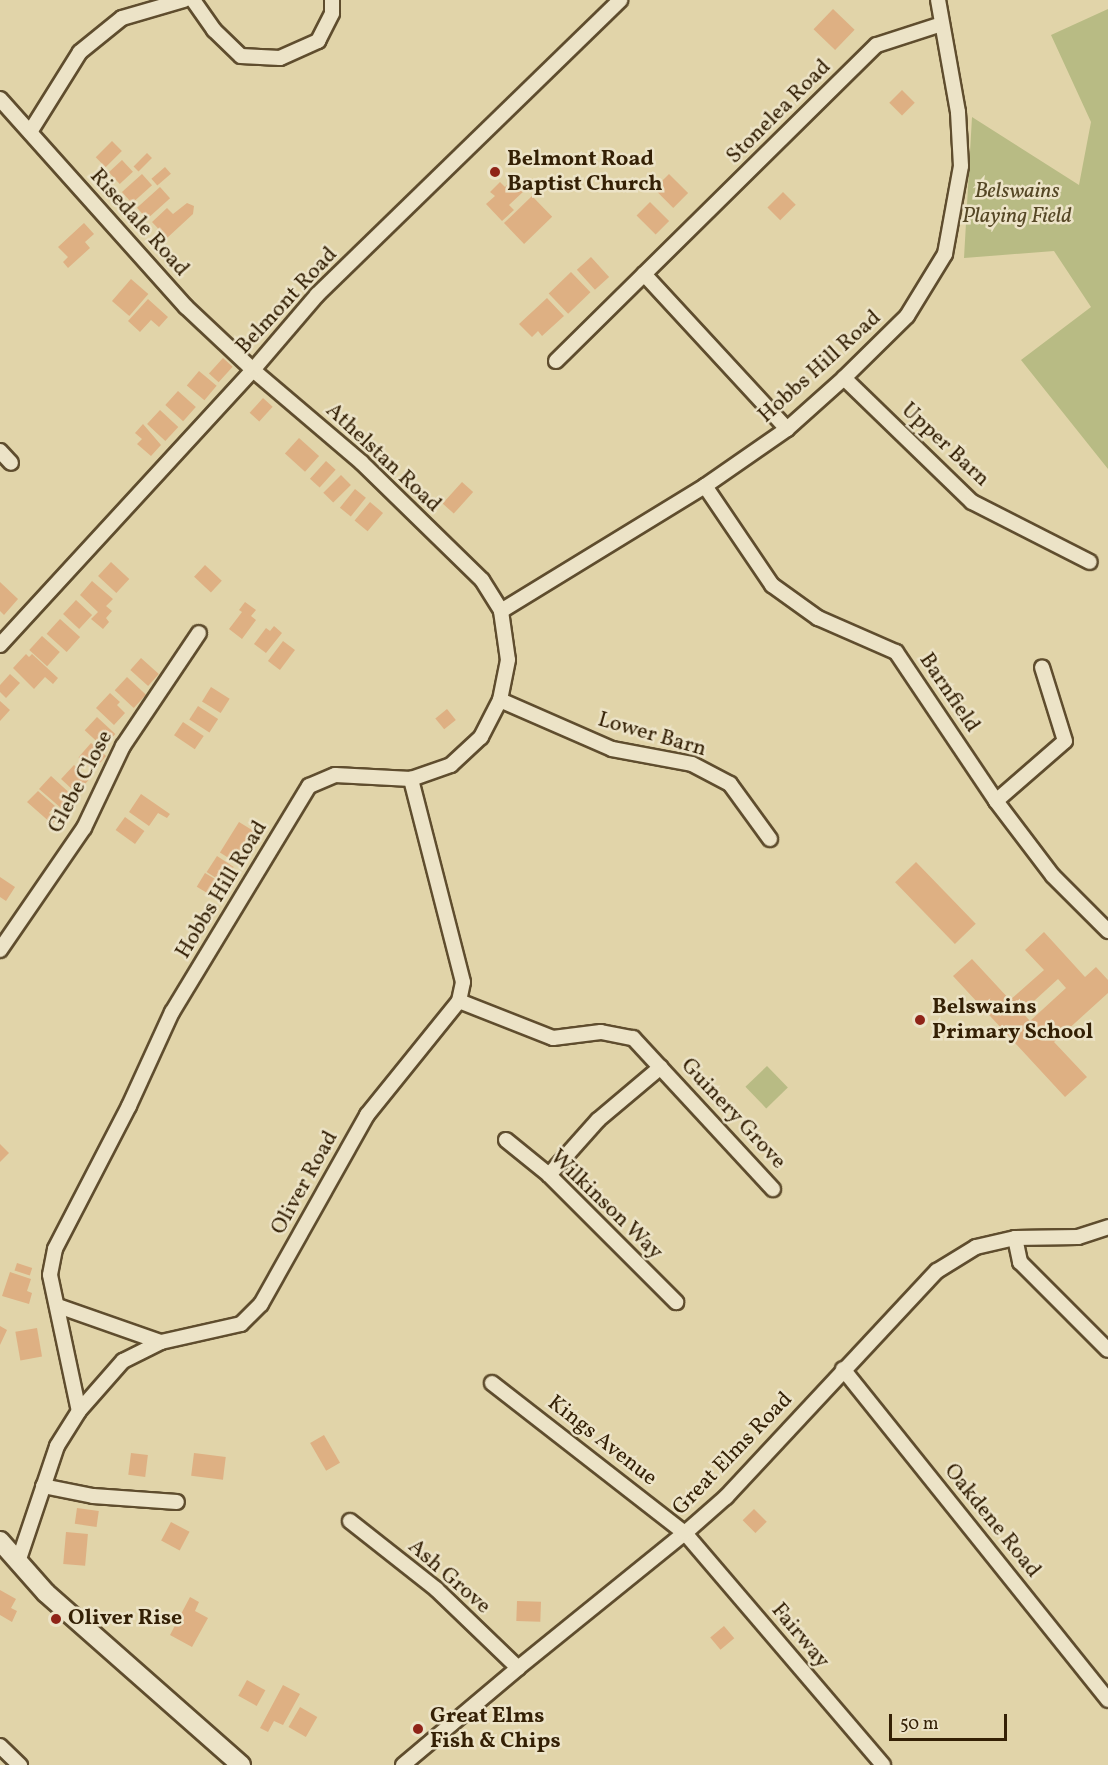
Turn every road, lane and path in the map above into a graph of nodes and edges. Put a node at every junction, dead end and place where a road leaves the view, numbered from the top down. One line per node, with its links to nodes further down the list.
1 (184, 0): 8 (street)
2 (193, 0): 3 (street)
3 (332, 0)
4 (620, 0): 11 (street, Belmont Road)
5 (938, 0): 6 (street)
6 (942, 24): 9 (street, Stonelea Road); 12 (street, Hobbs Hill Road)
7 (0, 99): 8 (street, Risedale Road)
8 (30, 132): 11 (street, Risedale Road)
9 (644, 274): 10 (street, Stonelea Road); 13 (street)
10 (556, 361)
11 (253, 369): 18 (street, Athelstan Road); 21 (street, Belmont Road)
12 (844, 378): 13 (street, Hobbs Hill Road); 17 (street, Upper Barn)
13 (787, 429): 16 (street, Hobbs Hill Road)
14 (0, 451): 15 (street)
15 (11, 463)
16 (705, 486): 19 (street, Hobbs Hill Road); 25 (street, Barnfield)
17 (1090, 562)
18 (482, 580): 19 (street, Hobbs Hill Road)
19 (501, 611): 23 (street, Hobbs Hill Road)
20 (199, 633): 28 (street, Glebe Close)
21 (0, 645)
22 (1042, 667): 25 (street)
23 (500, 700): 24 (street, Hobbs Hill Road); 26 (street, Lower Barn)
24 (411, 779): 29 (street); 37 (street, Hobbs Hill Road)
25 (996, 801): 27 (street, Barnfield)
26 (770, 839)
27 (1108, 931)
28 (0, 950)
29 (459, 1001): 30 (street, Guinery Grove); 38 (street, Oliver Road)
30 (661, 1067): 32 (street, Guinery Grove); 33 (street, Guinery Grove)
31 (506, 1140): 32 (street, Wilkinson Way)
32 (549, 1175): 36 (street, Wilkinson Way)
33 (773, 1189)
34 (1108, 1227): 35 (street, Great Elms Road)
35 (1016, 1238): 39 (street); 40 (street, Great Elms Road)
36 (676, 1302)
37 (58, 1306): 38 (street); 42 (street)
38 (161, 1342): 42 (street, Oliver Road)
39 (1108, 1350)
40 (843, 1369): 46 (street, Great Elms Road); 50 (street, Oakdene Road)
41 (492, 1383): 46 (street, Kings Avenue)
42 (79, 1412): 43 (street)
43 (43, 1486): 44 (street); 48 (street)
44 (177, 1502)
45 (350, 1521): 49 (street, Ash Grove)
46 (685, 1533): 49 (street, Great Elms Road); 55 (street, Fairway)
47 (0, 1542): 48 (street)
48 (18, 1562): 52 (street)
49 (518, 1668): 54 (street, Great Elms Road)
50 (1108, 1700)
51 (0, 1746): 53 (street)
52 (236, 1763)
53 (19, 1765)
54 (403, 1765)
55 (883, 1765)

